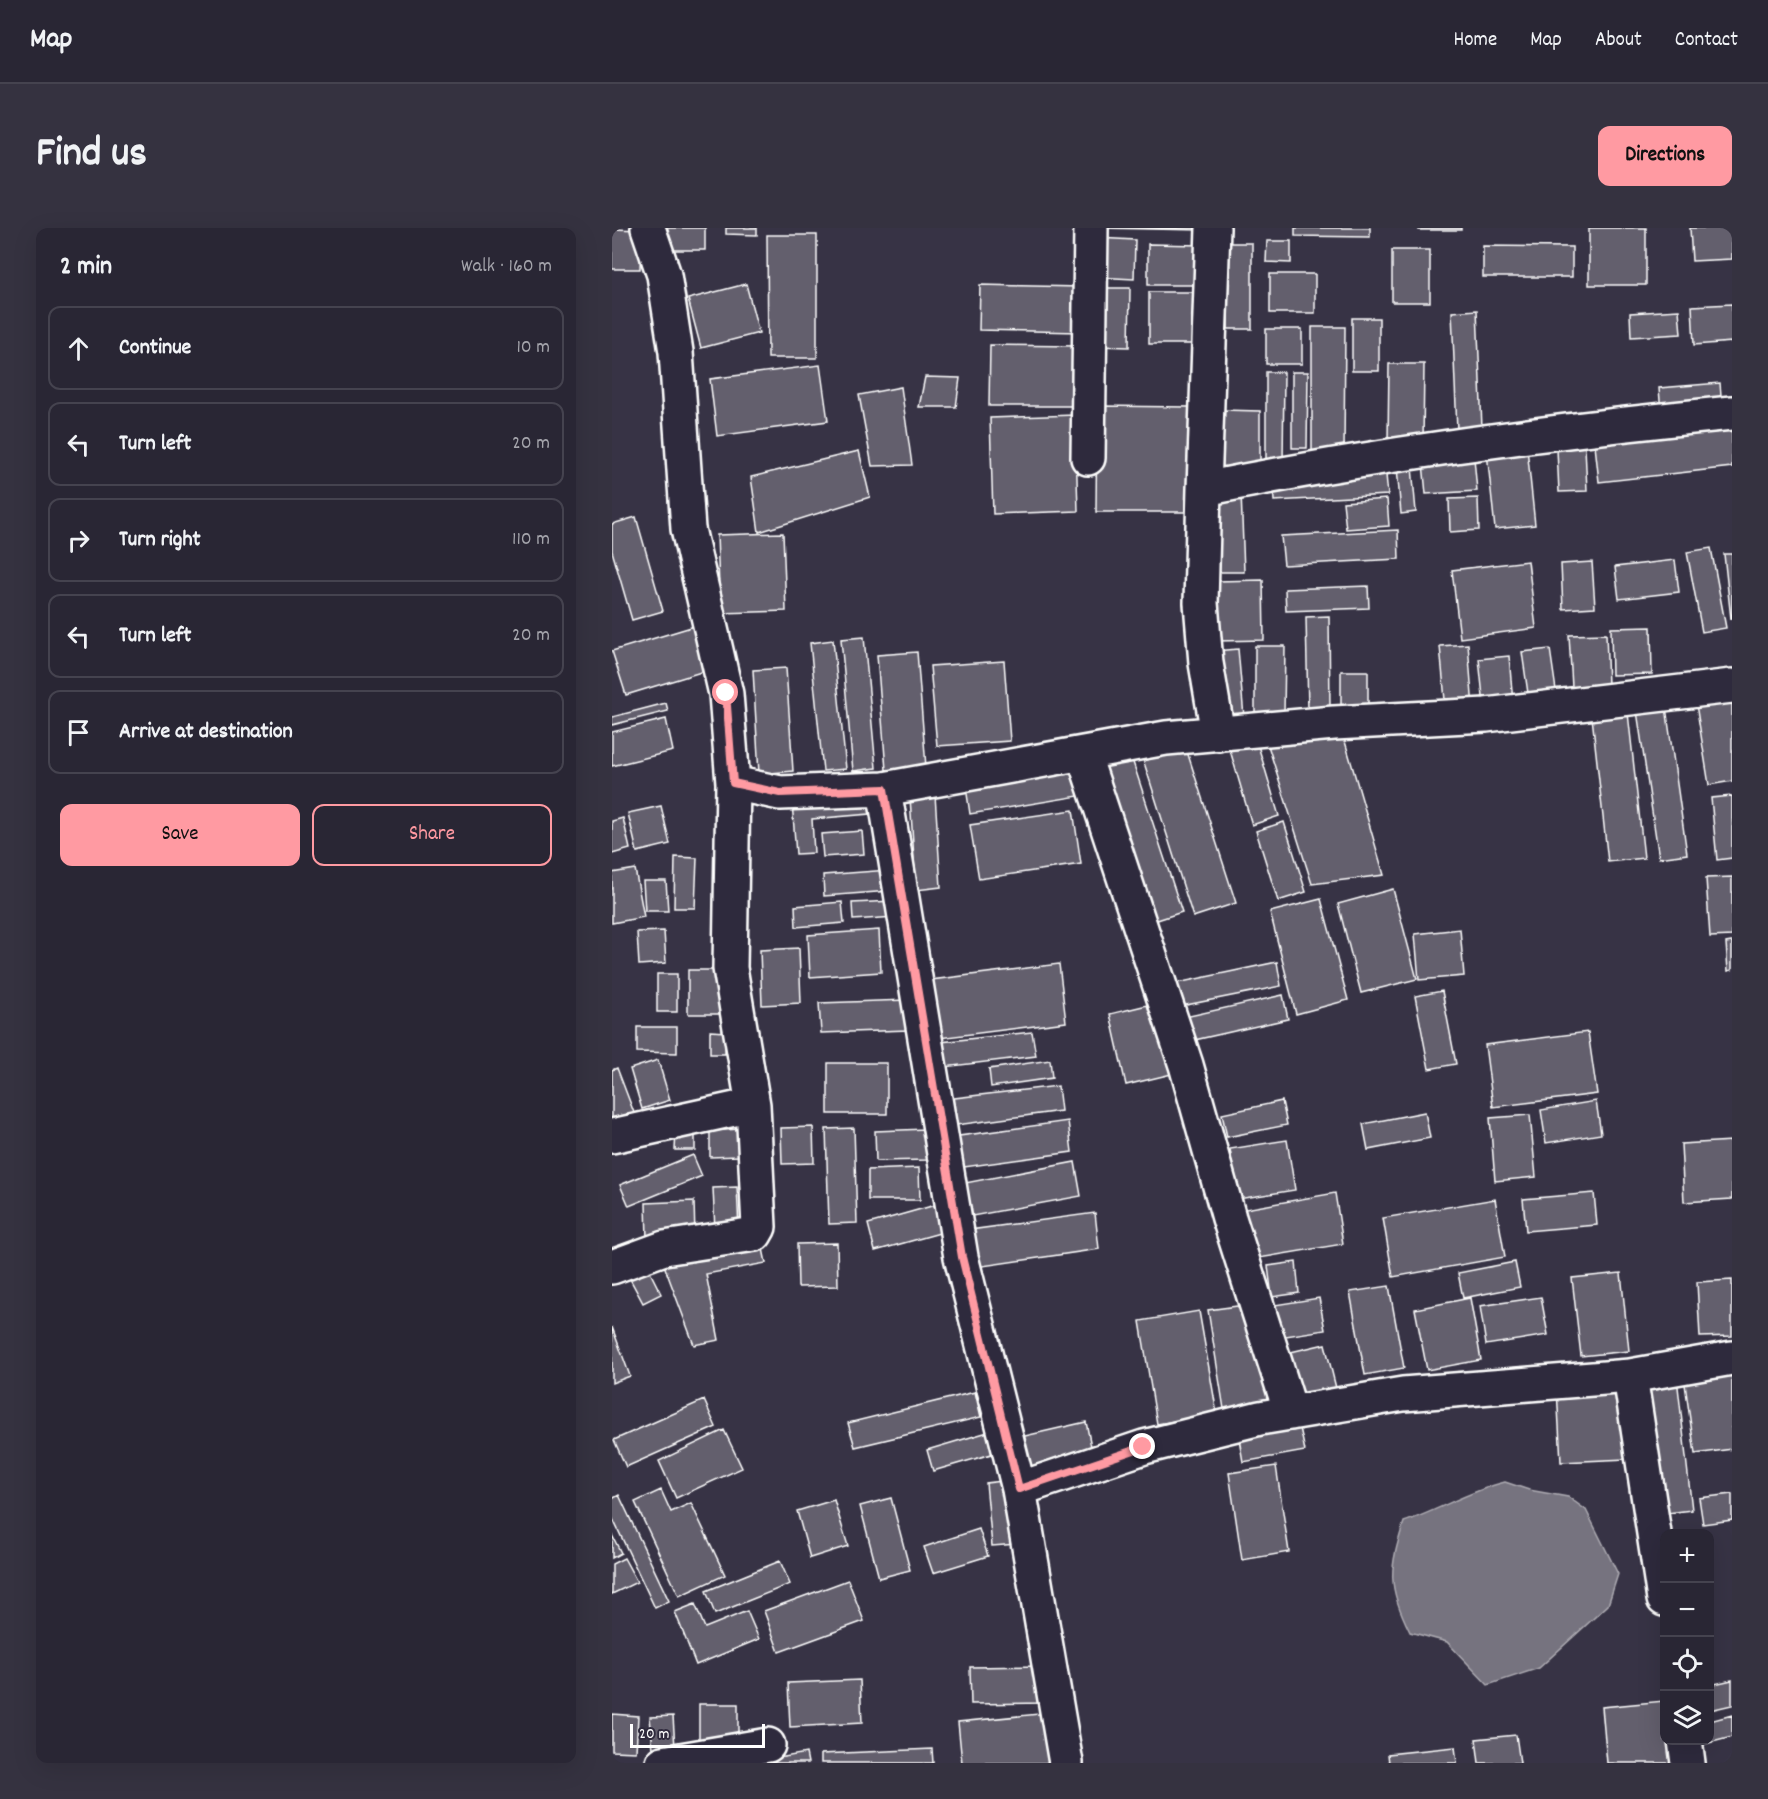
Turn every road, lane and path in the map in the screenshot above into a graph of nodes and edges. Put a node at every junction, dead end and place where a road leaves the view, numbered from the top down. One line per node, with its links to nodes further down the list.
1 (648, 228): 10 (street)
2 (1091, 228): 5 (street)
3 (1213, 228): 6 (street)
4 (1732, 413): 6 (street)
5 (1088, 458)
6 (1203, 489): 8 (street)
7 (1732, 686): 8 (street)
8 (1218, 734): 9 (street)
9 (1083, 753): 11 (street); 17 (street)
10 (733, 783): 11 (street); 12 (street)
11 (884, 789): 18 (street)
12 (753, 1105): 13 (street); 14 (street)
13 (612, 1136)
14 (612, 1266)
15 (1732, 1358): 16 (street)
16 (1630, 1376): 17 (street); 19 (street)
17 (1291, 1413): 18 (street)
18 (1019, 1489): 23 (street)
19 (1662, 1583)
20 (768, 1745): 22 (street)
21 (1686, 1745): 24 (street)
22 (663, 1763)
23 (1066, 1763)
24 (1688, 1763)

